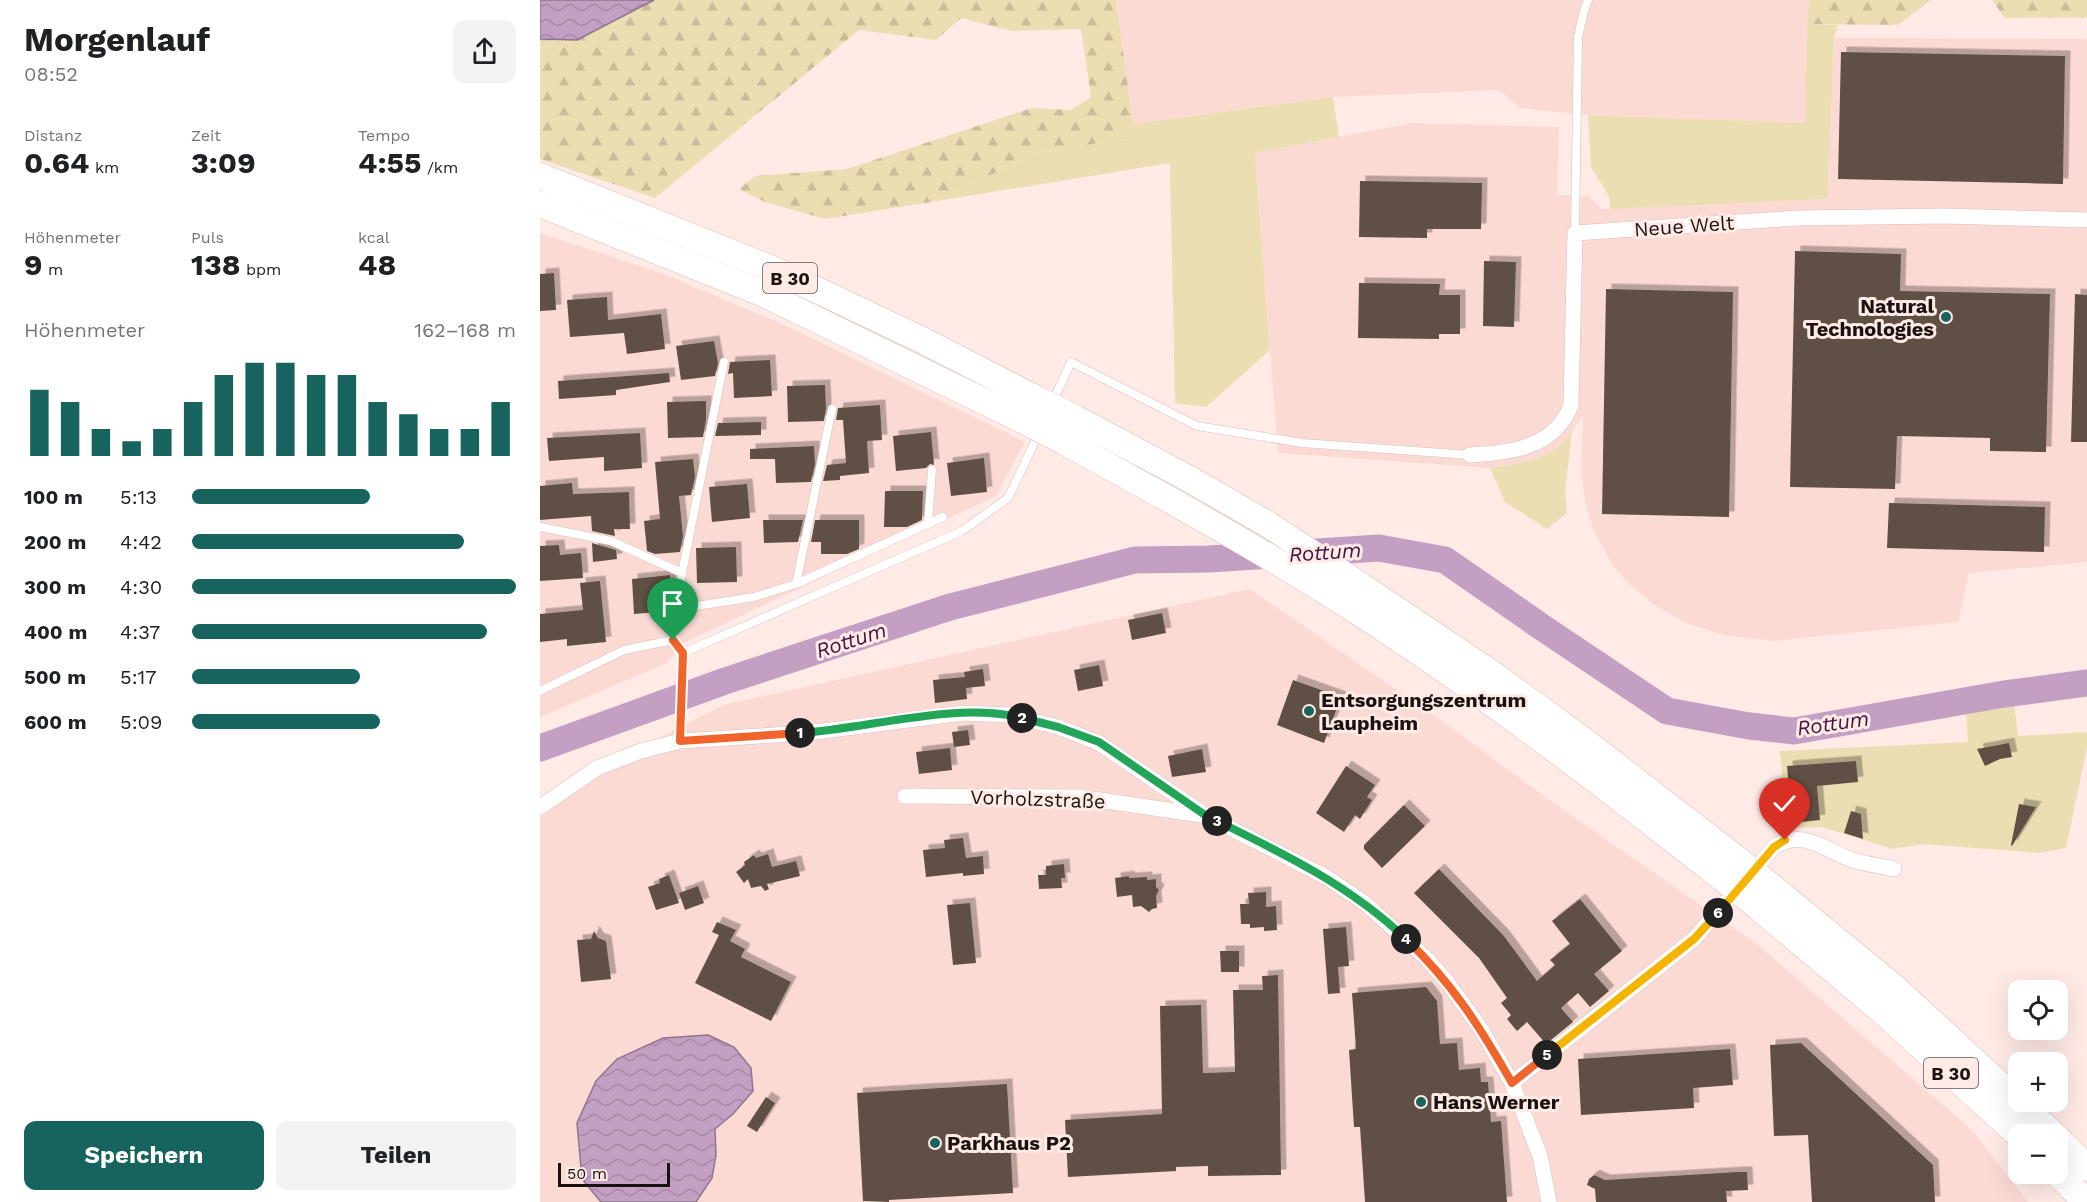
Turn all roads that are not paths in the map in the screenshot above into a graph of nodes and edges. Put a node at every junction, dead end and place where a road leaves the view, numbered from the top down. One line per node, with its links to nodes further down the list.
1 (1588, 0): 5 (lane)
2 (540, 176): 23 (highway, B 30, bridge)
3 (540, 204): 23 (highway, B 30, bridge)
4 (2087, 220): 5 (street, Neue Welt)
5 (1575, 233): 8 (street)
6 (724, 362): 13 (lane)
7 (832, 409): 14 (lane)
8 (1470, 455): 17 (lane)
9 (932, 470): 11 (lane)
10 (943, 517): 11 (lane)
11 (928, 524): 14 (lane)
12 (540, 527): 13 (lane)
13 (682, 573): 15 (lane)
14 (796, 584): 15 (lane)
15 (677, 609): 16 (lane)
16 (673, 640): 17 (lane); 18 (lane)
17 (683, 653): 19 (lane)
18 (540, 691)
19 (680, 741): 21 (street, Vorholzstraße); 22 (street, Vorholzstraße)
20 (905, 796): 22 (street, Vorholzstraße)
21 (540, 807)
22 (1205, 815): 26 (street, Vorholzstraße)
23 (1729, 868): 25 (highway, B 30, bridge)
24 (1894, 870): 26 (street)
25 (1765, 897): 27 (highway, B 30); 28 (highway, B 30)
26 (1512, 1083): 32 (street, Vorholzstraße)
27 (2043, 1124)
28 (2008, 1125)
29 (2068, 1148): 30 (highway)
30 (2087, 1168)
31 (2068, 1184): 33 (highway)
32 (1549, 1202)
33 (2086, 1202)

